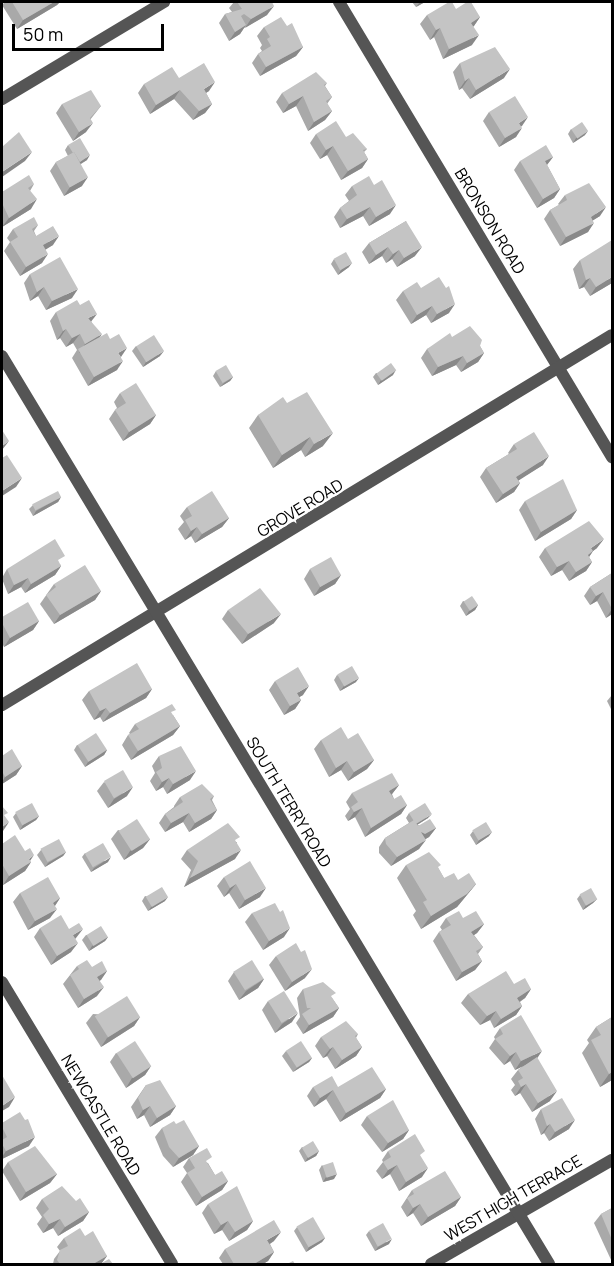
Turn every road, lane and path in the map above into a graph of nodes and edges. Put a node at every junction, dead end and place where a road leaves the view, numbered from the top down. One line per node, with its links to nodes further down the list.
1 (164, 2): 3 (street)
2 (339, 2): 6 (street, BRONSON ROAD)
3 (2, 99)
4 (612, 335): 6 (street, GROVE ROAD)
5 (2, 356): 8 (street, SOUTH TERRY ROAD)
6 (559, 367): 7 (street, BRONSON ROAD); 8 (street, GROVE ROAD)
7 (612, 457)
8 (156, 612): 9 (street, GROVE ROAD); 12 (street, SOUTH TERRY ROAD)
9 (2, 705)
10 (2, 982): 13 (street, NEWCASTLE ROAD)
11 (612, 1160): 12 (street, WEST HIGH TERRACE)
12 (518, 1213): 14 (street, WEST HIGH TERRACE); 15 (street, SOUTH TERRY ROAD)
13 (172, 1264)
14 (430, 1264)
15 (549, 1264)

